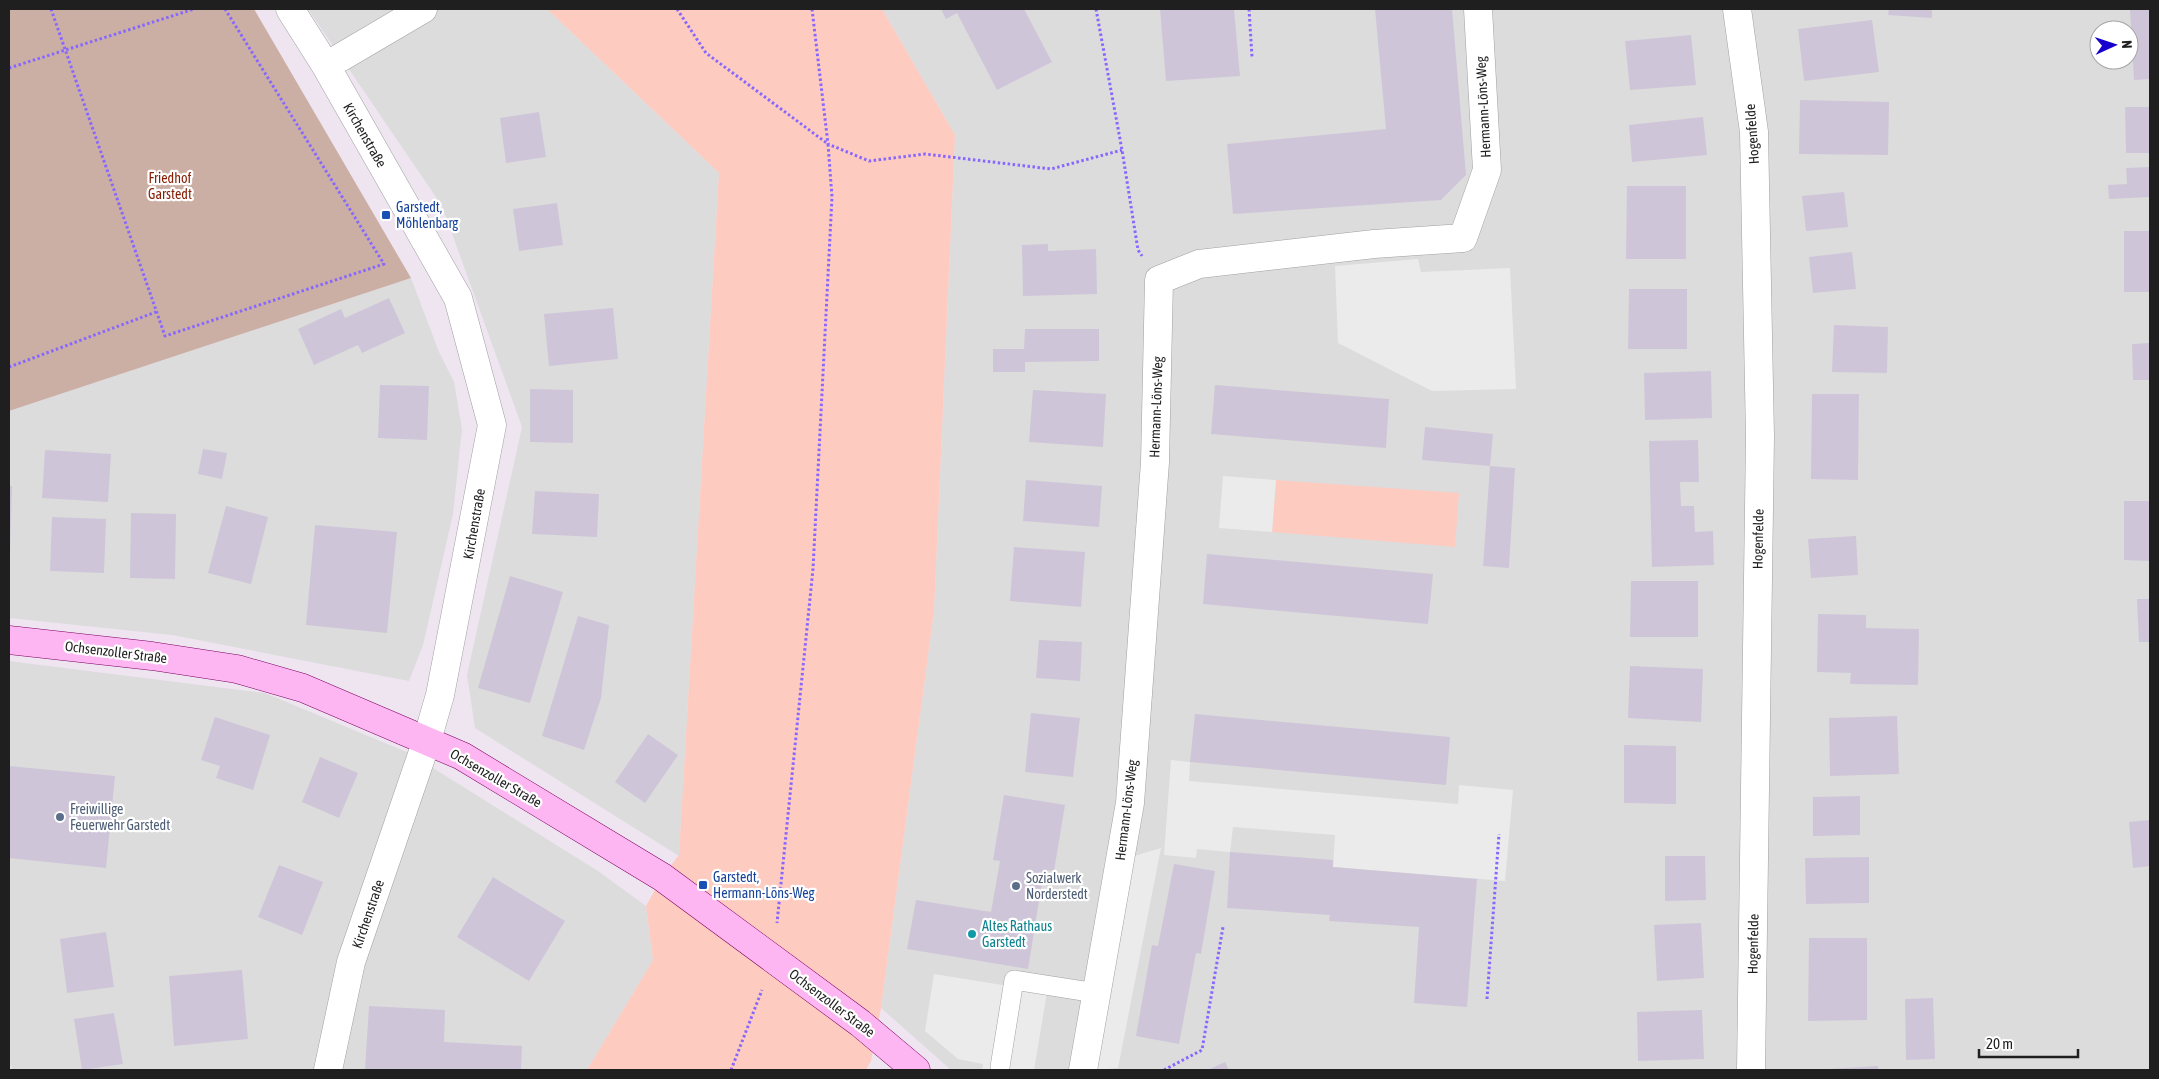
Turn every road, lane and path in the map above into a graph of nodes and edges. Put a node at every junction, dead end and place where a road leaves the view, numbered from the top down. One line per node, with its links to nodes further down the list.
1 (51, 9): 12 (path)
2 (194, 9): 12 (path)
3 (225, 9): 19 (path)
4 (290, 9): 14 (street, Kirchenstraße)
5 (422, 9): 14 (street)
6 (677, 9): 16 (path)
7 (812, 9): 16 (path)
8 (1096, 9): 17 (path)
9 (1249, 9): 13 (path)
10 (1478, 9): 18 (street, Hermann-Löns-Weg)
11 (1737, 9): 34 (street, Hogenfelde)
12 (65, 51): 15 (path); 19 (path)
13 (1252, 57)
14 (326, 66): 22 (street, Kirchenstraße)
15 (9, 68)
16 (828, 144): 17 (path); 25 (path)
17 (1122, 150): 18 (path)
18 (1159, 280): 26 (street, Hermann-Löns-Weg)
19 (156, 312): 20 (path)
20 (9, 368)
21 (9, 640): 22 (street, Ochsenzoller Straße)
22 (427, 740): 25 (street, Ochsenzoller Straße); 29 (street, Kirchenstraße)
23 (1500, 834): 27 (path)
24 (1223, 927): 33 (path)
25 (774, 959): 30 (path); 31 (street, Ochsenzoller Straße)
26 (1096, 993): 28 (lane); 32 (street, Hermann-Löns-Weg)
27 (1487, 999)
28 (1000, 1067)
29 (328, 1070)
30 (731, 1070)
31 (916, 1070)
32 (1082, 1070)
33 (1164, 1070)
34 (1751, 1070)

